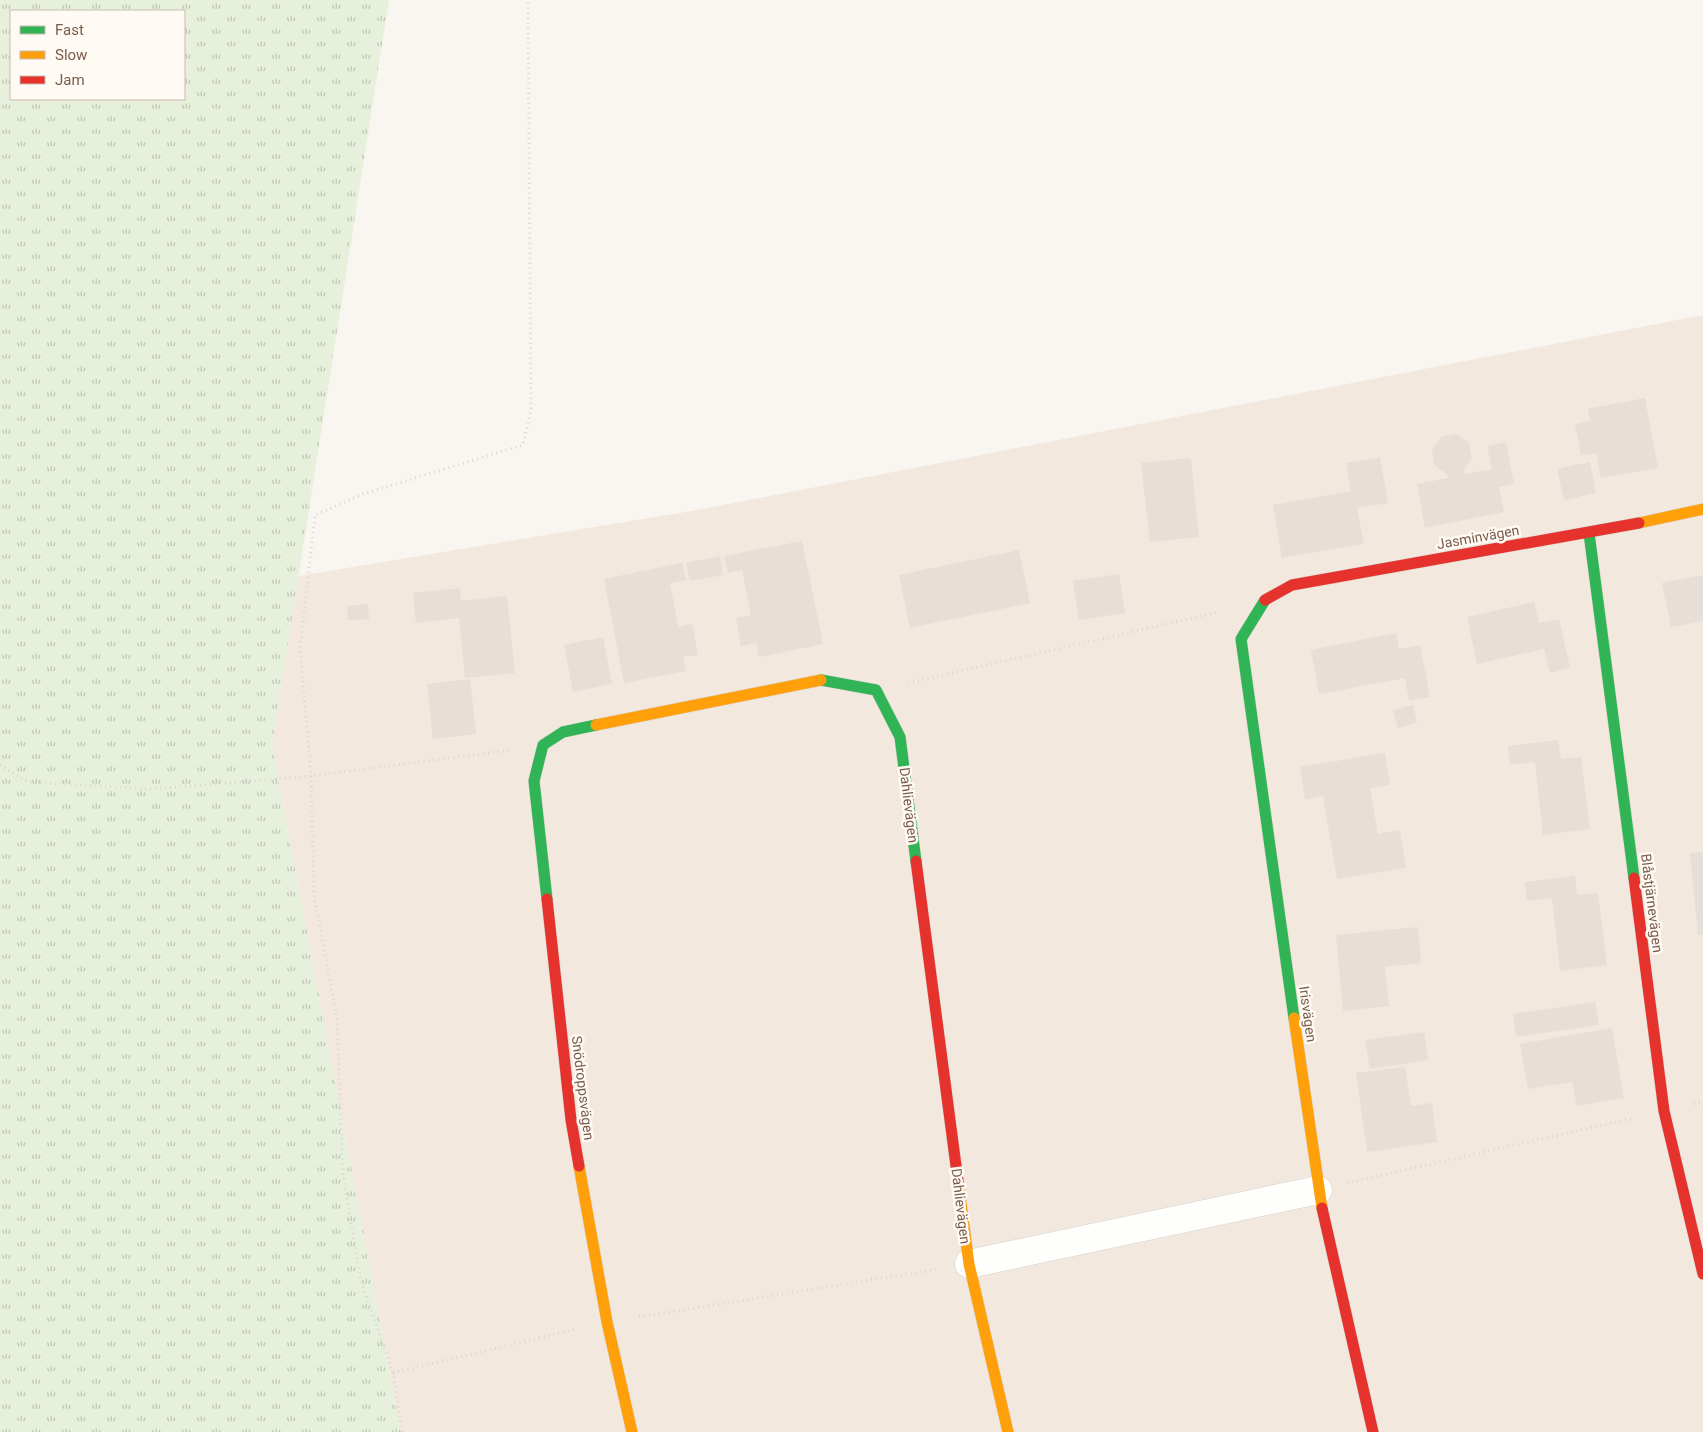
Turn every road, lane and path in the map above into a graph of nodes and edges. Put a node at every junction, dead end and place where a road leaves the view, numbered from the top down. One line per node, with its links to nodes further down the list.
1 (528, 0): 8 (path)
2 (1703, 509): 3 (street, Jasminvägen)
3 (1589, 533): 4 (street, Jasminvägen); 10 (street, Blåstjärnevägen)
4 (1262, 602): 5 (path); 11 (street, Irisvägen)
5 (876, 690): 6 (street); 12 (street, Dahlievägen)
6 (543, 746): 8 (path); 14 (street, Snödroppsvägen)
7 (0, 765): 8 (path)
8 (311, 776): 15 (path)
9 (1703, 1102): 10 (path)
10 (1664, 1111): 11 (path); 13 (street, Blåstjärnevägen)
11 (1318, 1190): 12 (street, Dahlievägen); 19 (street, Irisvägen)
12 (969, 1264): 14 (path); 18 (street, Dahlievägen)
13 (1703, 1274)
14 (607, 1322): 15 (path); 17 (street, Snödroppsvägen)
15 (393, 1373): 16 (path)
16 (402, 1432)
17 (632, 1432)
18 (1008, 1432)
19 (1373, 1432)

